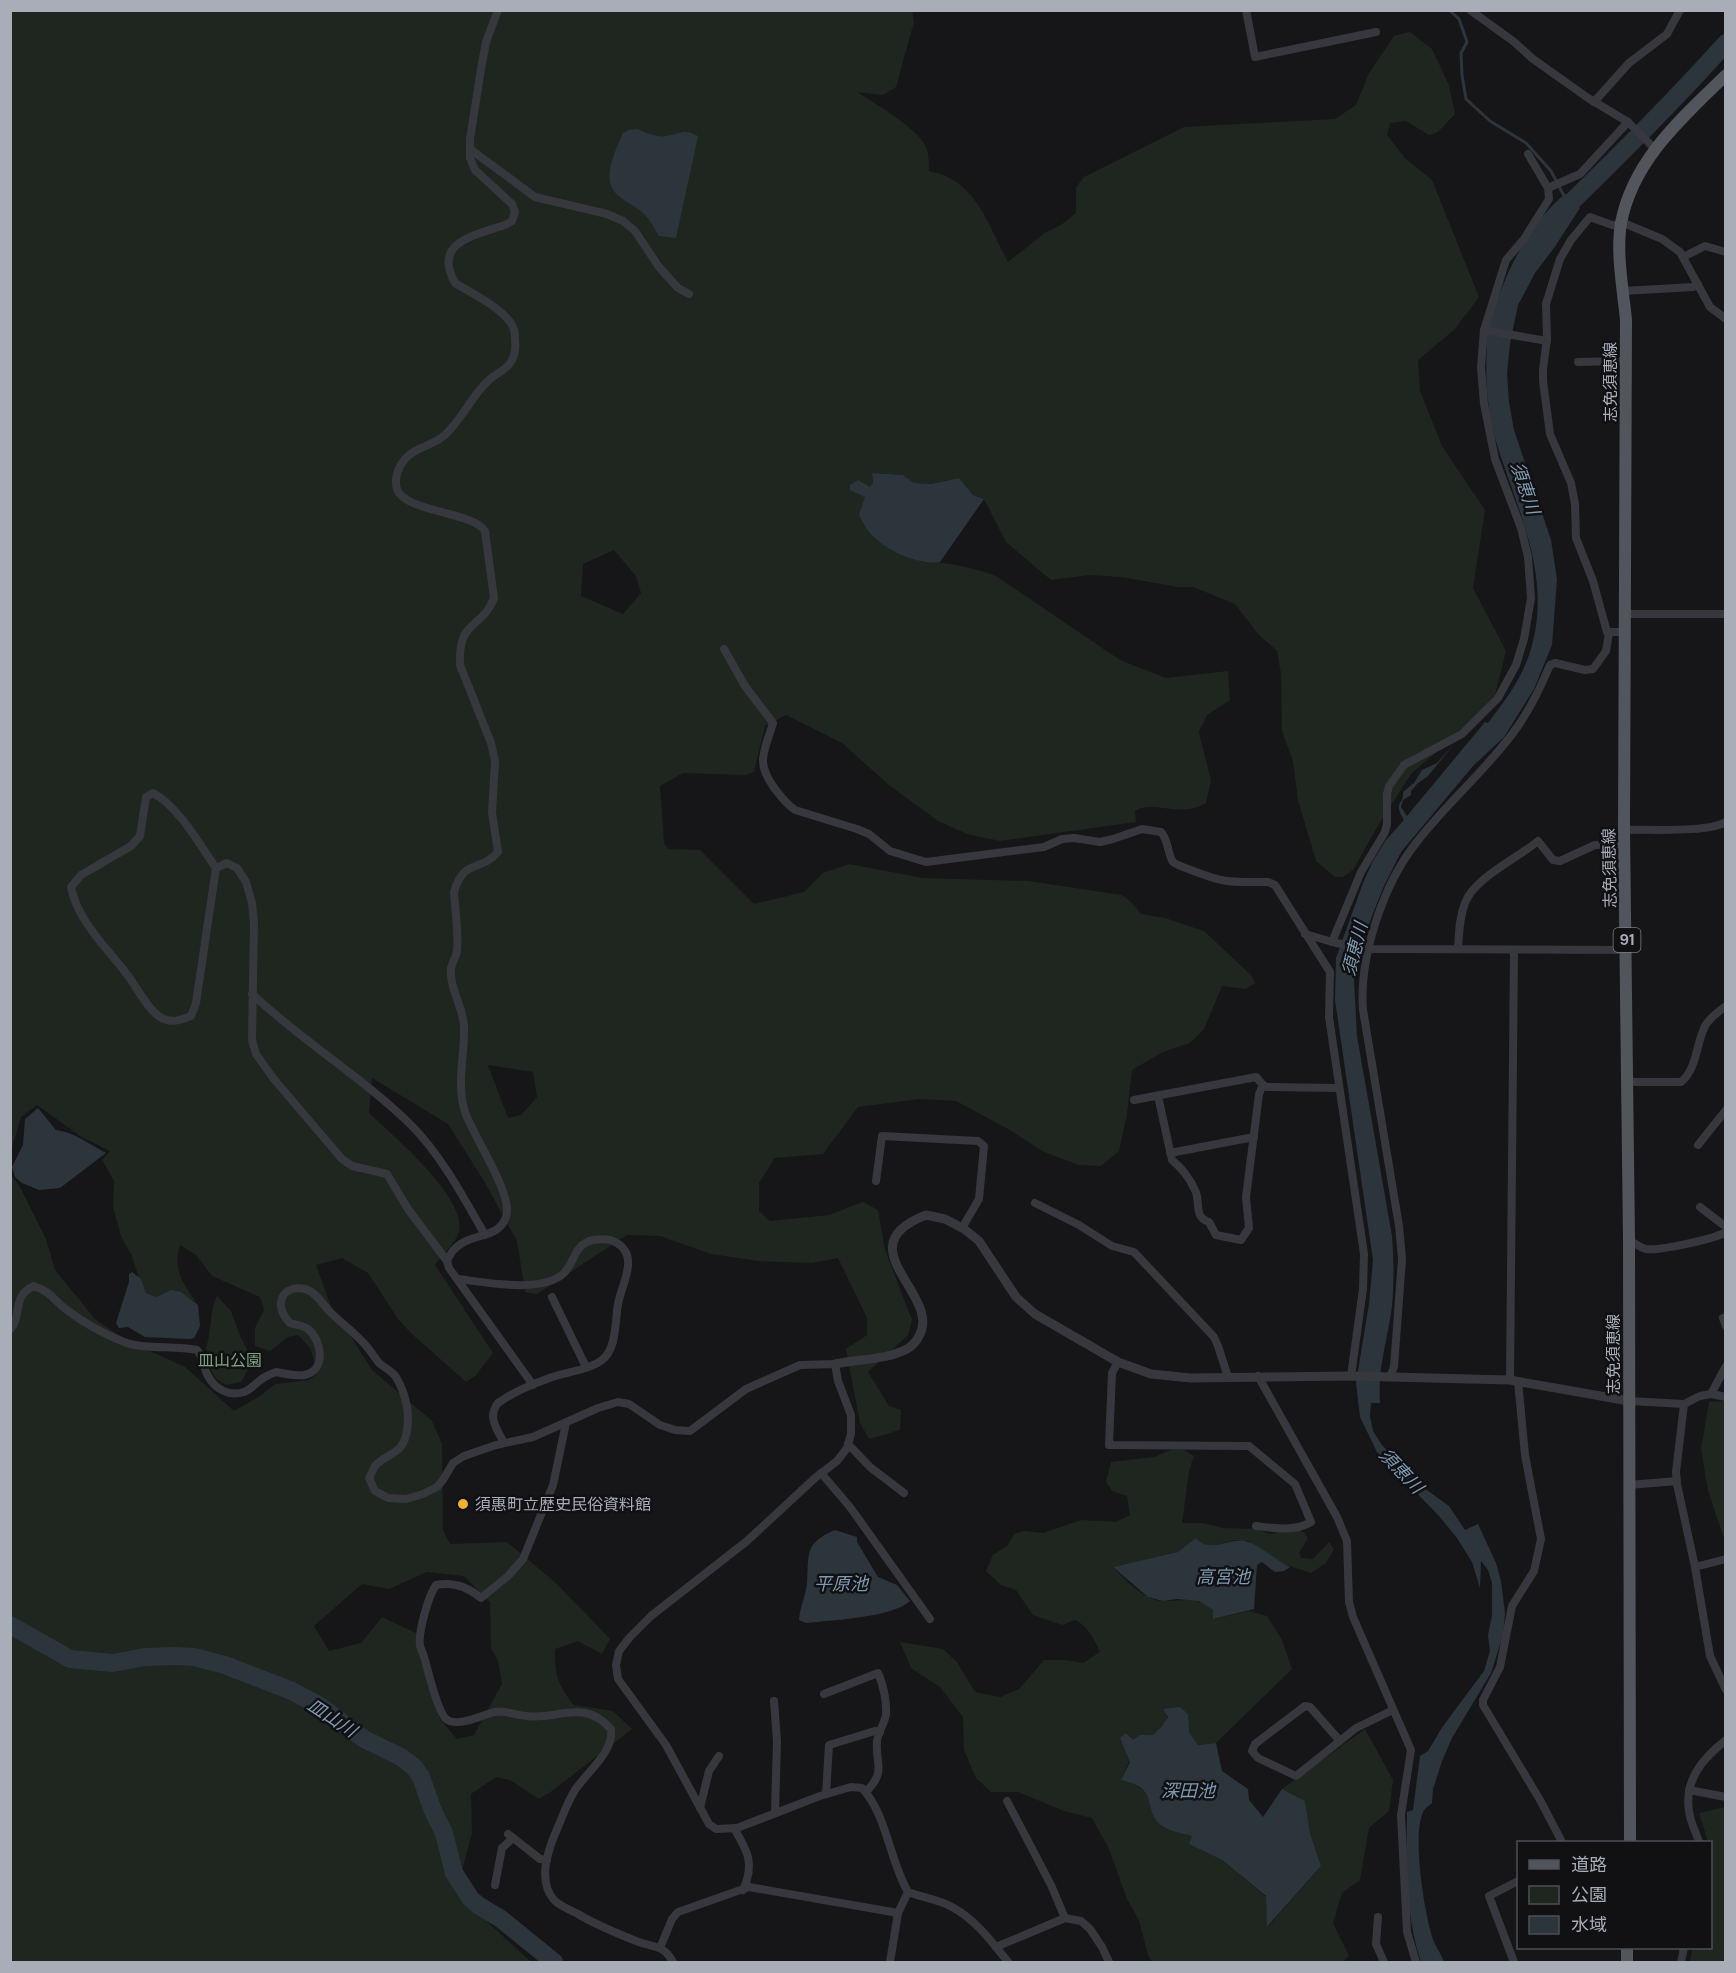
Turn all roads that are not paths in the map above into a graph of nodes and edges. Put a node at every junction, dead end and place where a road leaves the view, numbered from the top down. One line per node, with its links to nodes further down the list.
1 (498, 10): 10 (street)
2 (1246, 10): 5 (street)
3 (1470, 10): 7 (street)
4 (1680, 10): 7 (street)
5 (1376, 32)
6 (1724, 80): 9 (main road, 志免須恵線 / 91)
7 (1594, 102): 8 (street)
8 (1628, 122): 9 (street); 12 (street)
9 (1651, 145): 13 (main road, 志免須恵線 / 91)
10 (470, 149): 18 (street); 56 (street)
11 (1528, 154): 12 (street)
12 (1548, 188): 20 (street)
13 (1621, 225): 15 (street); 17 (main road, 志免須恵線 / 91); 21 (street)
14 (1725, 252): 15 (street)
15 (1683, 257): 16 (street)
16 (1698, 284): 17 (street); 19 (street)
17 (1623, 291): 22 (main road, 志免須恵線 / 91)
18 (689, 294)
19 (1725, 319)
20 (1484, 330): 21 (street); 34 (street)
21 (1547, 341): 27 (street)
22 (1626, 361): 23 (street); 24 (main road, 志免須恵線 / 91)
23 (1578, 362)
24 (1625, 614): 25 (street); 26 (main road, 志免須恵線 / 91)
25 (1725, 614)
26 (1625, 632): 27 (street); 30 (main road, 志免須恵線 / 91)
27 (1610, 633): 35 (street)
28 (724, 649): 33 (street)
29 (1725, 822): 30 (street)
30 (1624, 830): 31 (main road, 志免須恵線 / 91)
31 (1624, 844): 36 (street); 38 (main road, 志免須恵線 / 91)
32 (216, 868): 32 (street); 39 (street)
33 (1305, 934): 34 (street); 43 (street)
34 (1334, 942): 35 (street)
35 (1370, 949): 36 (street); 69 (street)
36 (1458, 949): 37 (street)
37 (1514, 950): 38 (street); 70 (street)
38 (1627, 950): 41 (main road, 志免須恵線 / 91)
39 (252, 994): 56 (street); 58 (street)
40 (1725, 1006): 41 (street)
41 (1627, 1082): 57 (main road, 志免須恵線 / 91)
42 (1263, 1085): 43 (street); 44 (street); 47 (street)
43 (1338, 1088): 67 (street)
44 (1158, 1096): 45 (street); 49 (street)
45 (1134, 1100)
46 (1725, 1110): 48 (street)
47 (1254, 1137): 49 (street); 49 (street)
48 (1698, 1145)
49 (1170, 1153)
50 (876, 1181): 54 (street)
51 (1035, 1203): 68 (street)
52 (1700, 1207): 53 (street)
53 (1725, 1227)
54 (962, 1228): 62 (street); 63 (street)
55 (1725, 1232): 57 (street)
56 (485, 1235): 58 (street)
57 (1629, 1240): 74 (main road, 志免須恵線 / 91)
58 (447, 1261): 59 (street)
59 (458, 1279): 65 (street); 71 (street)
60 (552, 1297): 65 (street)
61 (10, 1330): 77 (street)
62 (1118, 1362): 68 (street); 83 (street)
63 (835, 1364): 76 (street); 78 (street)
64 (1725, 1366): 72 (street)
65 (586, 1367): 71 (street)
66 (1258, 1376): 67 (street); 68 (street); 90 (street)
67 (1352, 1376): 69 (street)
68 (1228, 1377)
69 (1387, 1377): 70 (street)
70 (1514, 1381): 74 (street); 103 (street)
71 (533, 1385): 77 (street)
72 (1711, 1394): 73 (street); 75 (street)
73 (1725, 1397)
74 (1629, 1401): 75 (street); 81 (main road, 志免須恵線 / 91)
75 (1684, 1404): 80 (street)
76 (566, 1424): 77 (street); 106 (street)
77 (504, 1443)
78 (848, 1444): 79 (street); 82 (street)
79 (821, 1473): 86 (street); 100 (street)
80 (1677, 1481): 81 (street); 85 (street)
81 (1629, 1485): 104 (main road, 志免須恵線 / 91)
82 (904, 1493)
83 (1256, 1526)
84 (1725, 1560): 85 (street)
85 (1695, 1567): 87 (street)
86 (930, 1619)
87 (1725, 1690)
88 (824, 1694): 91 (street)
89 (774, 1701): 101 (street)
90 (1393, 1710): 93 (street); 121 (street)
91 (880, 1732): 96 (street); 97 (street)
92 (1725, 1740): 95 (street)
93 (1340, 1741): 93 (street)
94 (719, 1756): 100 (street)
95 (1689, 1790): 98 (street); 105 (street)
96 (866, 1792): 97 (street); 110 (street)
97 (826, 1794): 101 (street)
98 (1725, 1797)
99 (1007, 1801): 113 (street)
100 (700, 1808): 102 (street)
101 (775, 1812): 102 (street)
102 (734, 1828): 109 (street)
103 (1561, 1841)
104 (1630, 1841)
105 (1699, 1841)
106 (547, 1860): 108 (street); 115 (street)
107 (1517, 1882): 122 (street)
108 (495, 1885)
109 (743, 1890): 111 (street); 115 (street)
110 (908, 1892): 111 (street); 114 (street)
111 (898, 1913): 117 (street)
112 (1378, 1917): 120 (street)
113 (1065, 1918): 114 (street); 119 (street)
114 (996, 1947): 118 (street)
115 (660, 1948): 116 (street)
116 (673, 1962)
117 (890, 1962)
118 (1008, 1962)
119 (1109, 1962)
120 (1384, 1962)
121 (1416, 1962)
122 (1514, 1962)

